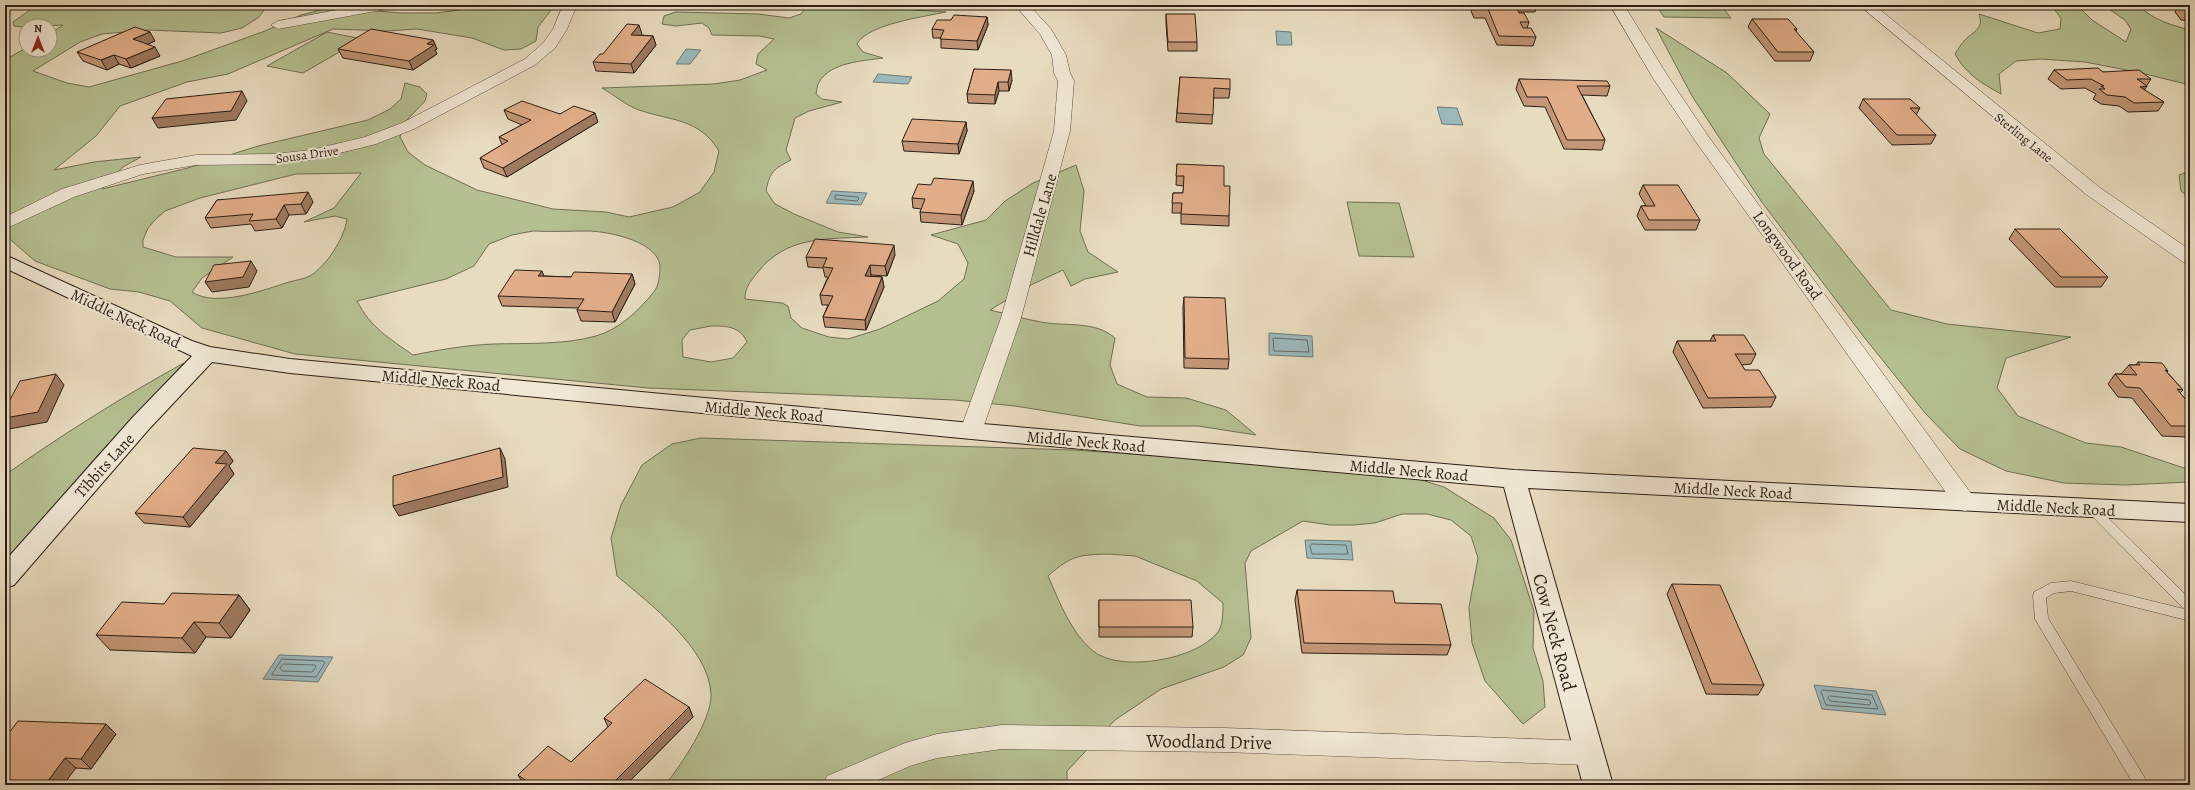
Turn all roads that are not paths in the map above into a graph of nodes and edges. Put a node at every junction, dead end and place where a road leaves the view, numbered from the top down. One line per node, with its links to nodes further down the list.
1 (387, 5): 6 (street)
2 (570, 5): 7 (street, Sousa Drive)
3 (1022, 5): 11 (street, Hilldale Lane)
4 (1617, 5): 13 (street, Longwood Road)
5 (1866, 5): 8 (street, Sterling Lane)
6 (278, 25)
7 (5, 224)
8 (2190, 258)
9 (5, 261): 10 (main road, Middle Neck Road)
10 (207, 354): 11 (main road, Middle Neck Road); 16 (main road, Tibbits Lane)
11 (971, 431): 12 (main road, Middle Neck Road)
12 (1514, 479): 13 (main road, Middle Neck Road); 19 (main road, Cow Neck Road)
13 (1965, 502): 14 (main road, Middle Neck Road)
14 (2092, 509): 15 (main road, Middle Neck Road); 17 (lane)
15 (2190, 513)
16 (5, 578)
17 (2190, 607)
18 (2190, 616): 22 (lane)
19 (1589, 753): 20 (street, Woodland Drive); 21 (main road, Cow Neck Road)
20 (837, 785)
21 (1598, 785)
22 (2142, 785)

